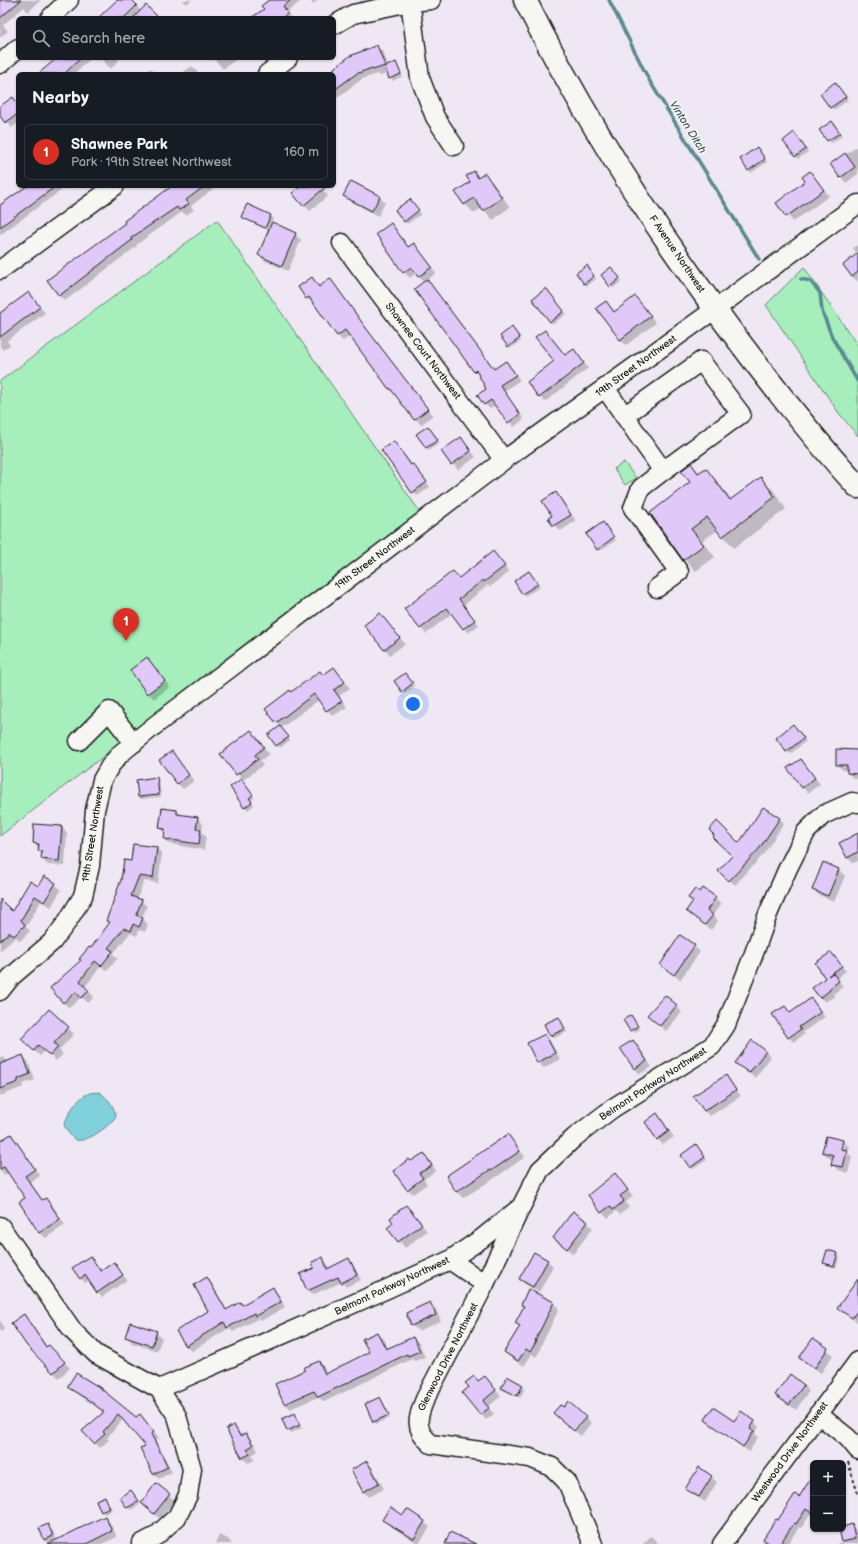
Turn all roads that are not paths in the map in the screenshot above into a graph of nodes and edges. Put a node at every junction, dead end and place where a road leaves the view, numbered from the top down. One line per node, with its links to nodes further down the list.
1 (69, 0): 5 (street)
2 (431, 0): 4 (street)
3 (525, 0): 16 (main road, F Avenue Northwest)
4 (410, 1): 6 (street); 11 (street)
5 (52, 16)
6 (336, 24)
7 (16, 50): 9 (street)
8 (285, 60): 10 (street)
9 (0, 64)
10 (270, 72)
11 (454, 146)
12 (111, 188): 15 (street)
13 (858, 204): 16 (street, 19th Street Northwest)
14 (342, 242): 19 (street, Shawnee Court Northwest)
15 (0, 270)
16 (714, 310): 17 (street, 19th Street Northwest); 21 (main road, F Avenue Northwest)
17 (604, 388): 18 (street); 19 (street, 19th Street Northwest)
18 (624, 416): 20 (street); 20 (street)
19 (504, 460): 24 (street, 19th Street Northwest)
20 (663, 471): 22 (street)
21 (858, 487)
22 (657, 588)
23 (79, 741): 24 (street)
24 (134, 743): 26 (street, 19th Street Northwest)
25 (858, 803): 27 (street, Belmont Parkway Northwest)
26 (0, 991)
27 (521, 1207): 29 (street, Belmont Parkway Northwest); 30 (street, Glenwood Drive Northwest)
28 (0, 1226): 32 (street)
29 (450, 1260): 30 (street); 32 (street, Belmont Parkway Northwest)
30 (485, 1284): 36 (street, Glenwood Drive Northwest)
31 (858, 1361): 33 (street, Westwood Drive Northwest)
32 (159, 1389): 35 (street)
33 (818, 1414): 34 (street); 37 (street, Westwood Drive Northwest)
34 (852, 1454)
35 (142, 1544)
36 (593, 1544)
37 (722, 1544)

